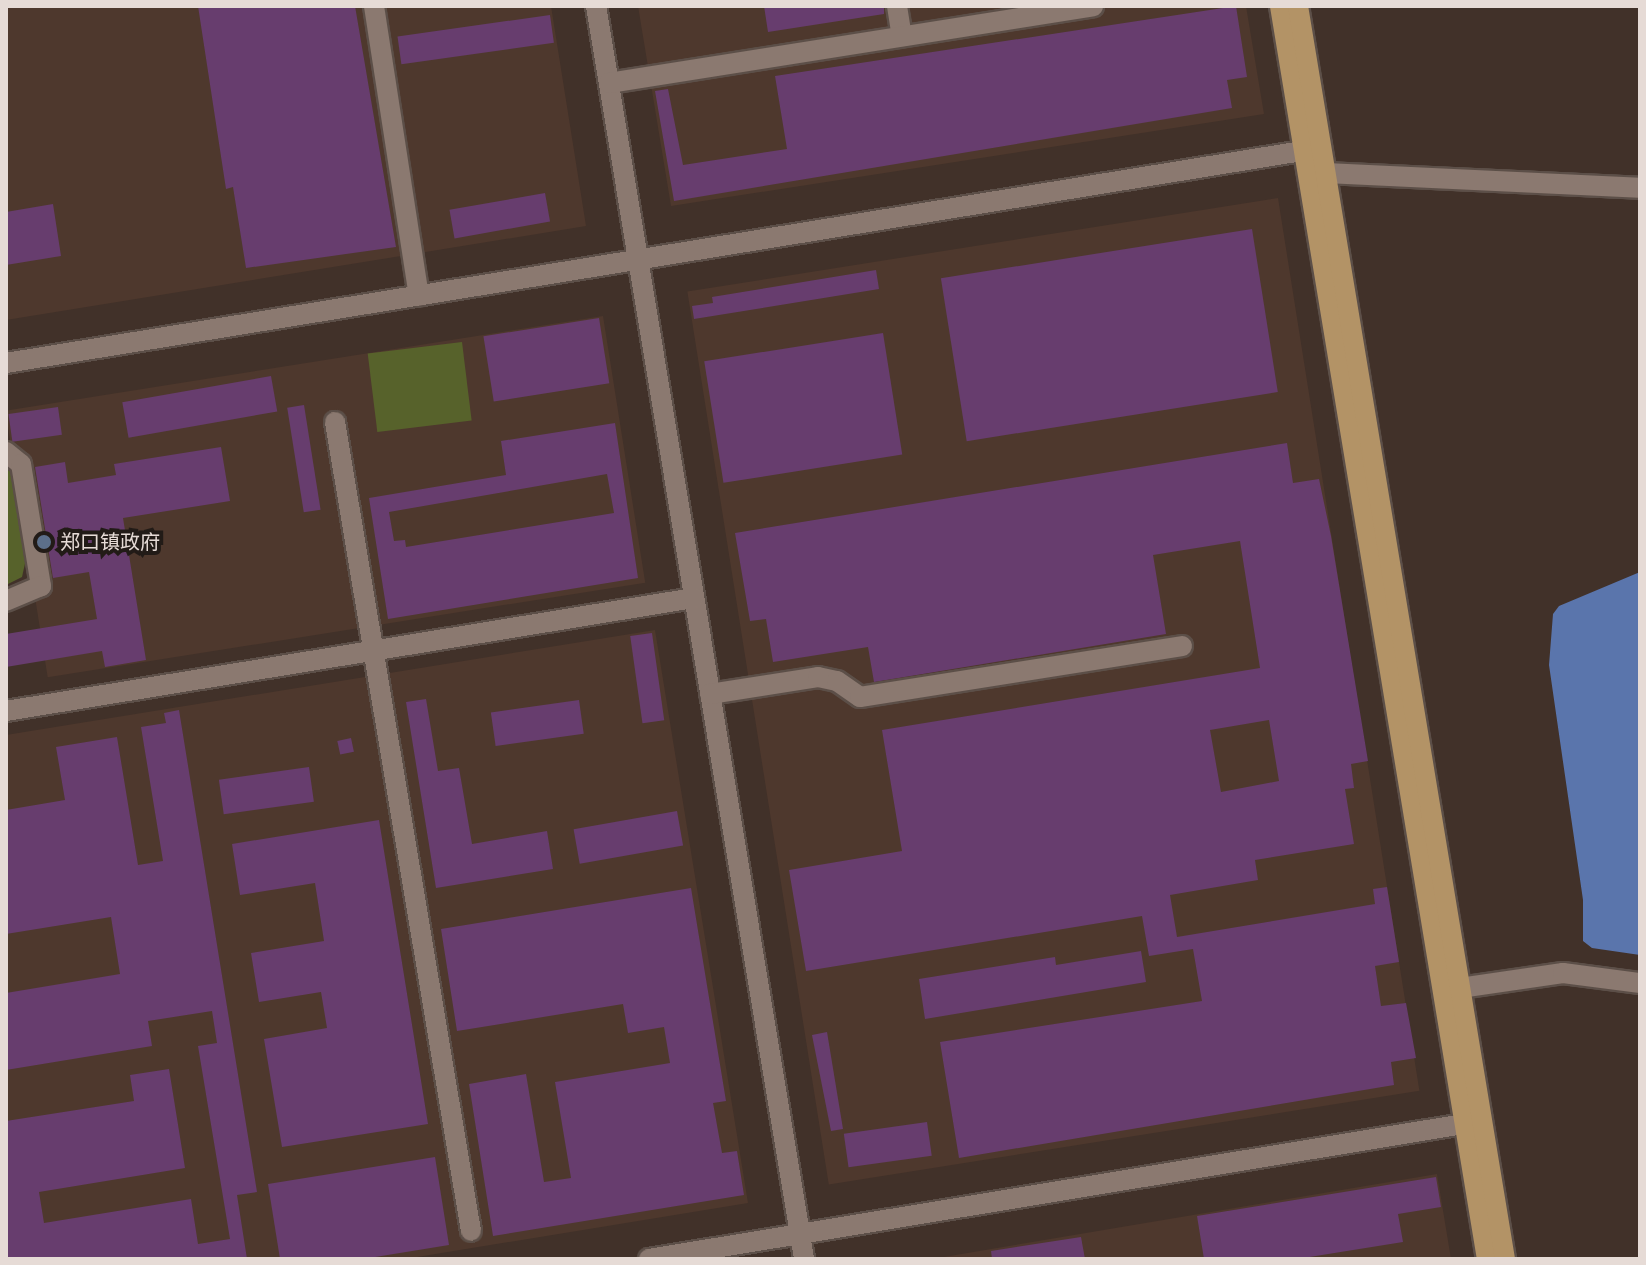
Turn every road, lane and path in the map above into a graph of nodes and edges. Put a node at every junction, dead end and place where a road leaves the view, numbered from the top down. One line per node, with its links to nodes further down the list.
1 (374, 6): 13 (street)
2 (596, 6): 8 (street)
3 (897, 6): 7 (street)
4 (1093, 6): 7 (street)
5 (1280, 6): 9 (main road)
6 (1298, 6): 9 (main road)
7 (902, 36): 8 (street)
8 (609, 83): 12 (street)
9 (1313, 150): 10 (main road); 12 (street); 25 (main road)
10 (1325, 173): 11 (street); 24 (main road)
11 (1640, 188)
12 (638, 260): 13 (street); 17 (street)
13 (419, 296): 14 (street)
14 (6, 363)
15 (335, 422): 20 (street)
16 (6, 452): 18 (street)
17 (694, 598): 20 (street); 21 (street)
18 (6, 601)
19 (1182, 646): 21 (street)
20 (373, 651): 22 (street); 26 (street)
21 (710, 694): 27 (street)
22 (6, 711)
23 (1640, 983): 24 (street)
24 (1460, 988): 25 (main road)
25 (1474, 1122): 27 (street); 30 (main road); 31 (main road)
26 (471, 1231)
27 (800, 1234): 28 (street); 29 (street)
28 (649, 1259)
29 (804, 1259)
30 (1487, 1259)
31 (1505, 1259)

